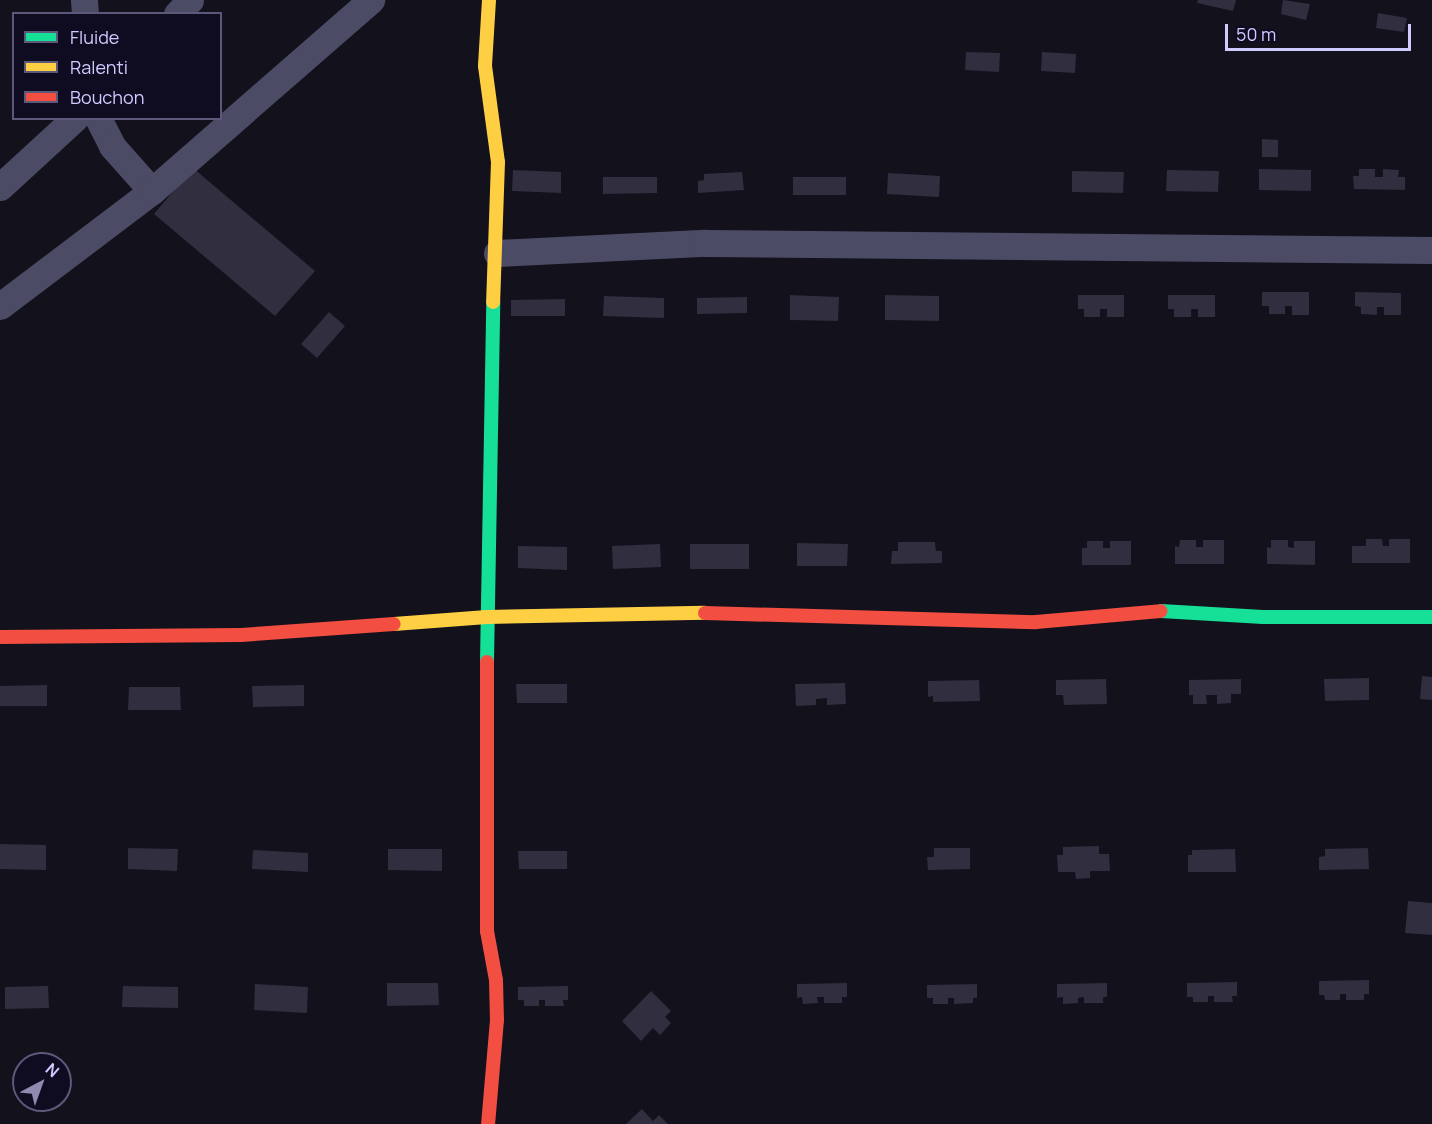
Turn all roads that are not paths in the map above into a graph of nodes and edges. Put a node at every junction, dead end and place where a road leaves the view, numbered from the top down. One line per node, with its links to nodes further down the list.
1 (190, 0): 4 (street)
2 (371, 0): 8 (street)
3 (489, 0): 10 (street)
4 (179, 12)
5 (73, 120): 7 (street)
6 (99, 120): 8 (street)
7 (0, 187)
8 (152, 191): 11 (street)
9 (1432, 250): 10 (street)
10 (497, 253): 12 (street)
11 (0, 306)
12 (487, 617): 13 (street); 14 (street); 15 (street)
13 (1432, 617)
14 (0, 637)
15 (488, 1124)

